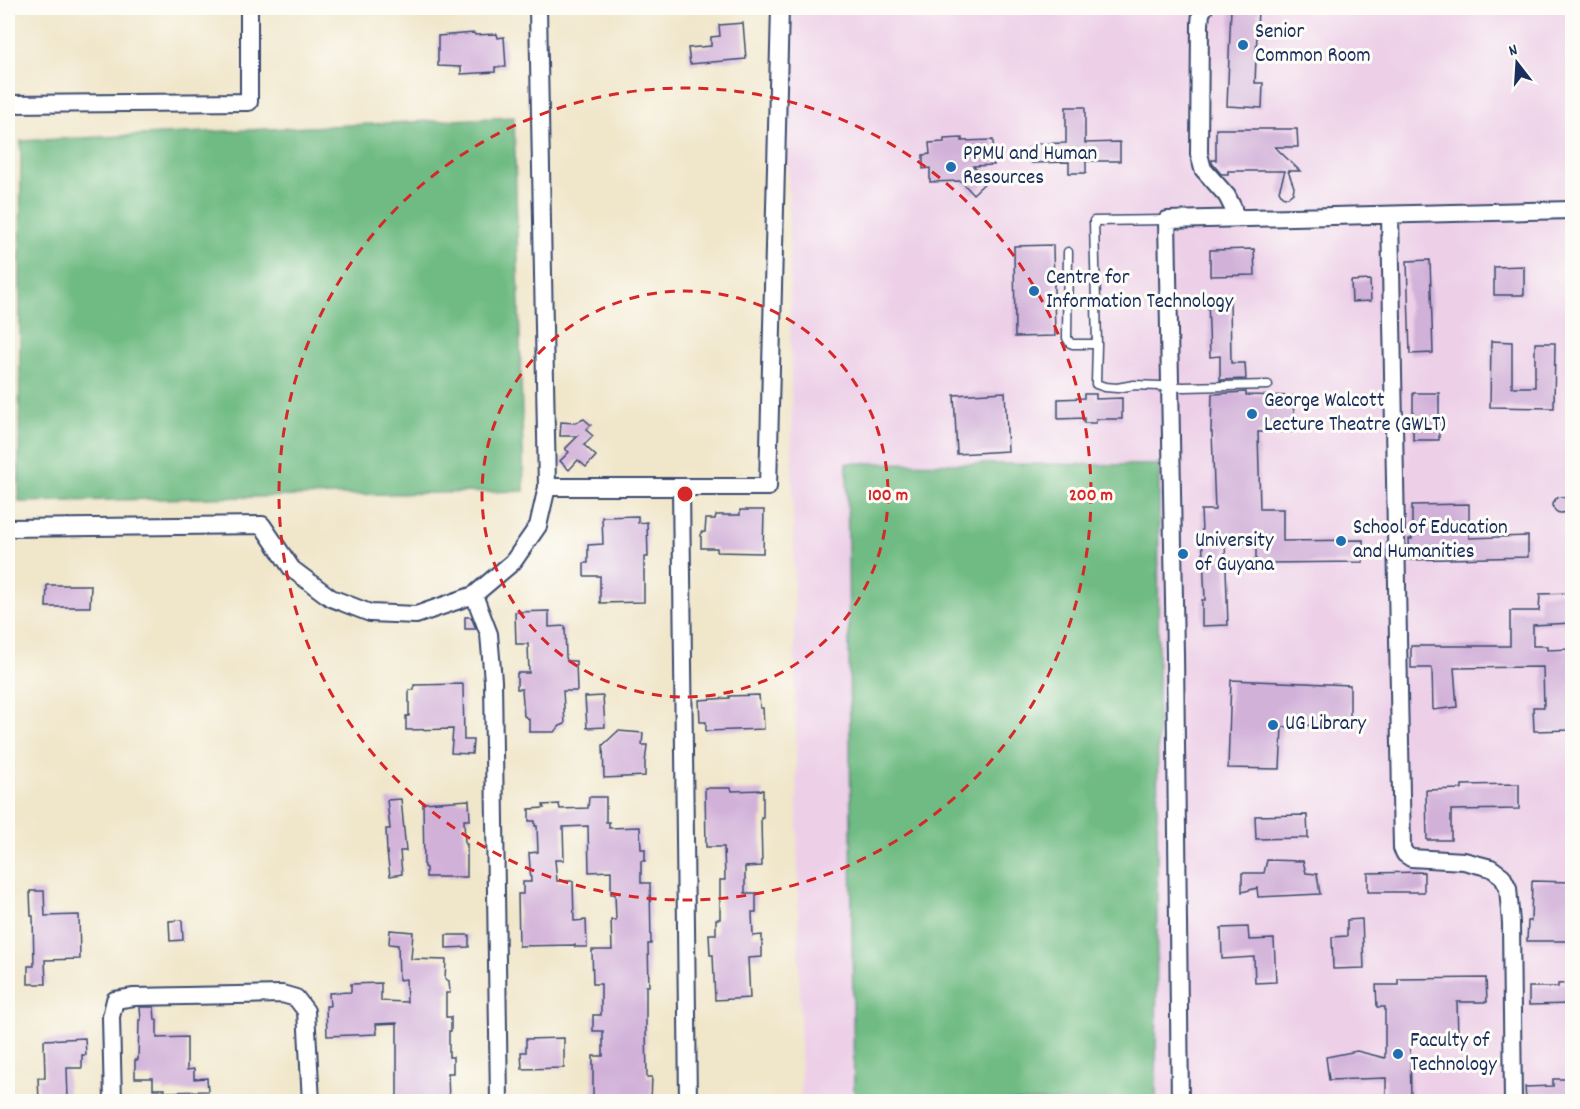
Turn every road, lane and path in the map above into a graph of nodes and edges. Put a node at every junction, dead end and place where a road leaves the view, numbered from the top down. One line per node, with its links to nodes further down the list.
1 (249, 8): 5 (street)
2 (538, 8): 14 (street)
3 (780, 8): 15 (street)
4 (1204, 8): 8 (street)
5 (8, 104)
6 (1572, 210): 7 (street)
7 (1390, 215): 8 (street); 23 (street)
8 (1234, 218): 9 (street)
9 (1167, 220): 11 (lane); 13 (street)
10 (1068, 252): 11 (lane)
11 (1097, 344): 13 (lane)
12 (1268, 385): 13 (lane)
13 (1170, 386): 22 (street)
14 (546, 487): 15 (street); 17 (street)
15 (681, 487): 21 (street)
16 (8, 528): 17 (street)
17 (474, 595): 20 (street)
18 (113, 1101): 19 (street)
19 (311, 1101)
20 (499, 1101)
21 (688, 1101)
22 (1180, 1101)
23 (1513, 1101)

